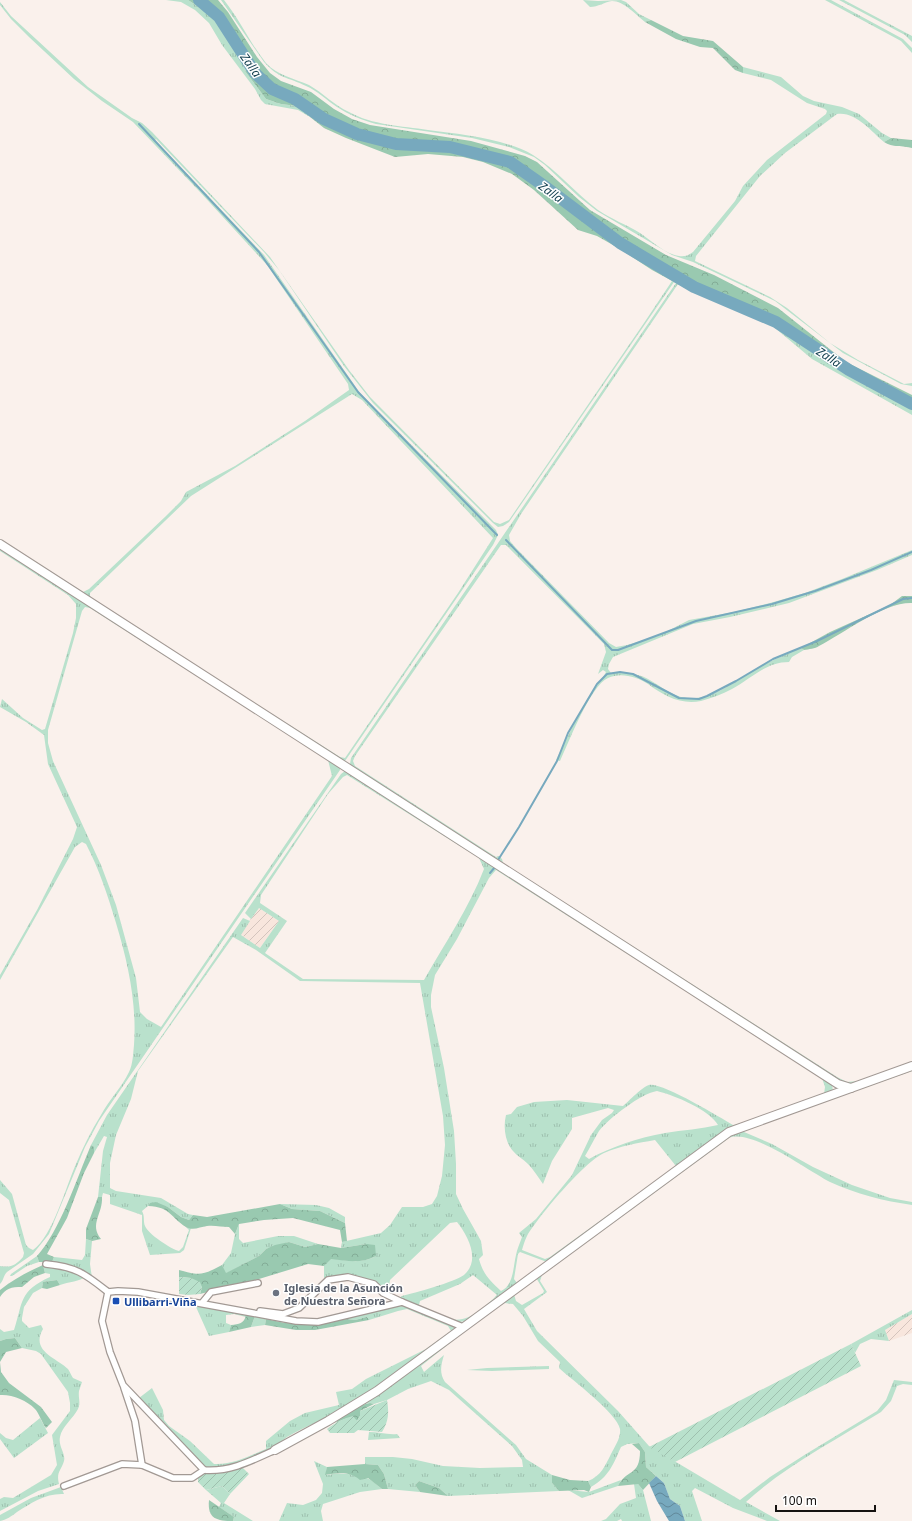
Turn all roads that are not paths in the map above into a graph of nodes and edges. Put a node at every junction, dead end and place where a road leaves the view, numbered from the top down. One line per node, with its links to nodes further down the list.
1 (0, 544): 3 (street)
2 (912, 1066): 3 (street)
3 (851, 1088): 10 (street)
4 (46, 1264): 6 (street)
5 (258, 1284): 8 (street)
6 (108, 1292): 8 (street); 11 (street)
7 (402, 1302): 9 (street); 9 (street); 10 (street)
8 (202, 1303): 9 (street)
9 (216, 1306)
10 (463, 1327): 12 (street)
11 (123, 1385): 13 (street); 14 (street)
12 (275, 1450): 14 (street)
13 (142, 1465): 14 (street); 15 (street)
14 (204, 1470)
15 (64, 1486)

